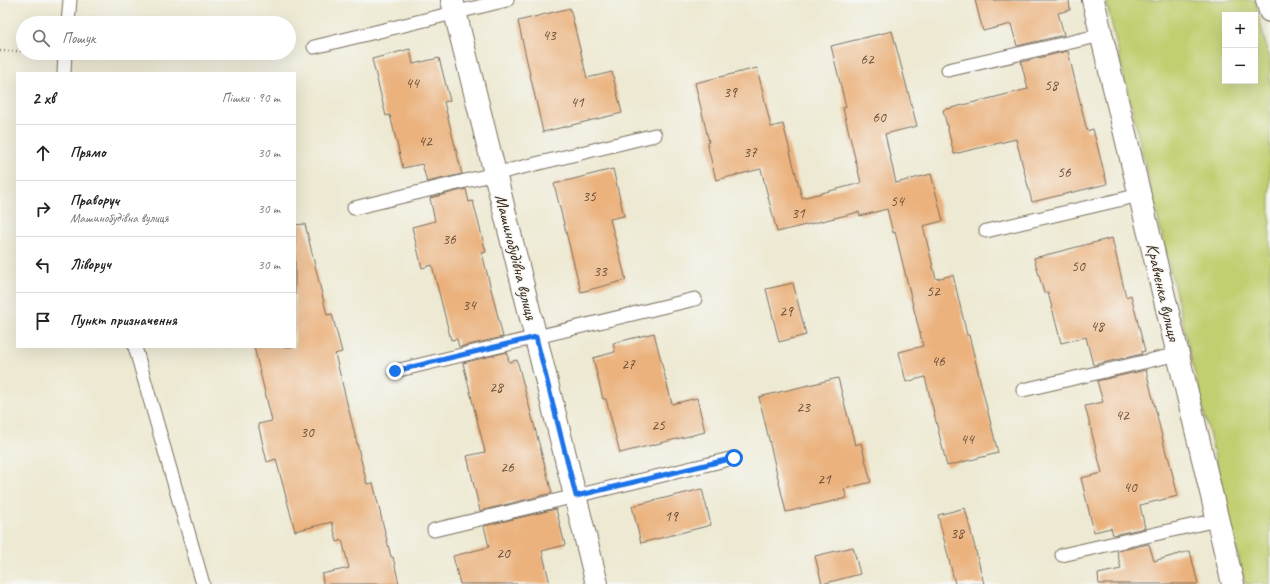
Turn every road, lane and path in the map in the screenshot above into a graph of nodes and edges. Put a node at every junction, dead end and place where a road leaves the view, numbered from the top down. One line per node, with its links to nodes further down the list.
1 (70, 0): 7 (lane)
2 (507, 0): 5 (lane)
3 (1093, 0): 8 (street, Кравченка вулиця)
4 (1267, 0): 6 (street)
5 (454, 6): 9 (lane); 16 (street, Машинобудівна вулиця)
6 (1270, 11)
7 (69, 16)
8 (1102, 34): 13 (lane); 17 (street, Кравченка вулиця)
9 (314, 47)
10 (0, 51): 11 (path)
11 (16, 51)
12 (65, 60): 14 (lane)
13 (948, 70)
14 (64, 72)
15 (655, 135): 16 (lane)
16 (495, 174): 18 (lane); 21 (street, Машинобудівна вулиця)
17 (1140, 195): 19 (lane); 23 (street, Кравченка вулиця)
18 (354, 208)
19 (986, 231)
20 (695, 298): 21 (lane)
21 (536, 337): 24 (lane); 27 (street, Машинобудівна вулиця)
22 (136, 348): 31 (lane)
23 (1178, 354): 25 (lane); 28 (street, Кравченка вулиця)
24 (395, 371)
25 (1023, 390)
26 (734, 458): 27 (lane)
27 (576, 496): 29 (lane); 32 (street, Машинобудівна вулиця)
28 (1217, 520): 30 (lane); 33 (street, Кравченка вулиця)
29 (434, 530)
30 (1062, 555)
31 (203, 584)
32 (598, 584)
33 (1233, 584)

